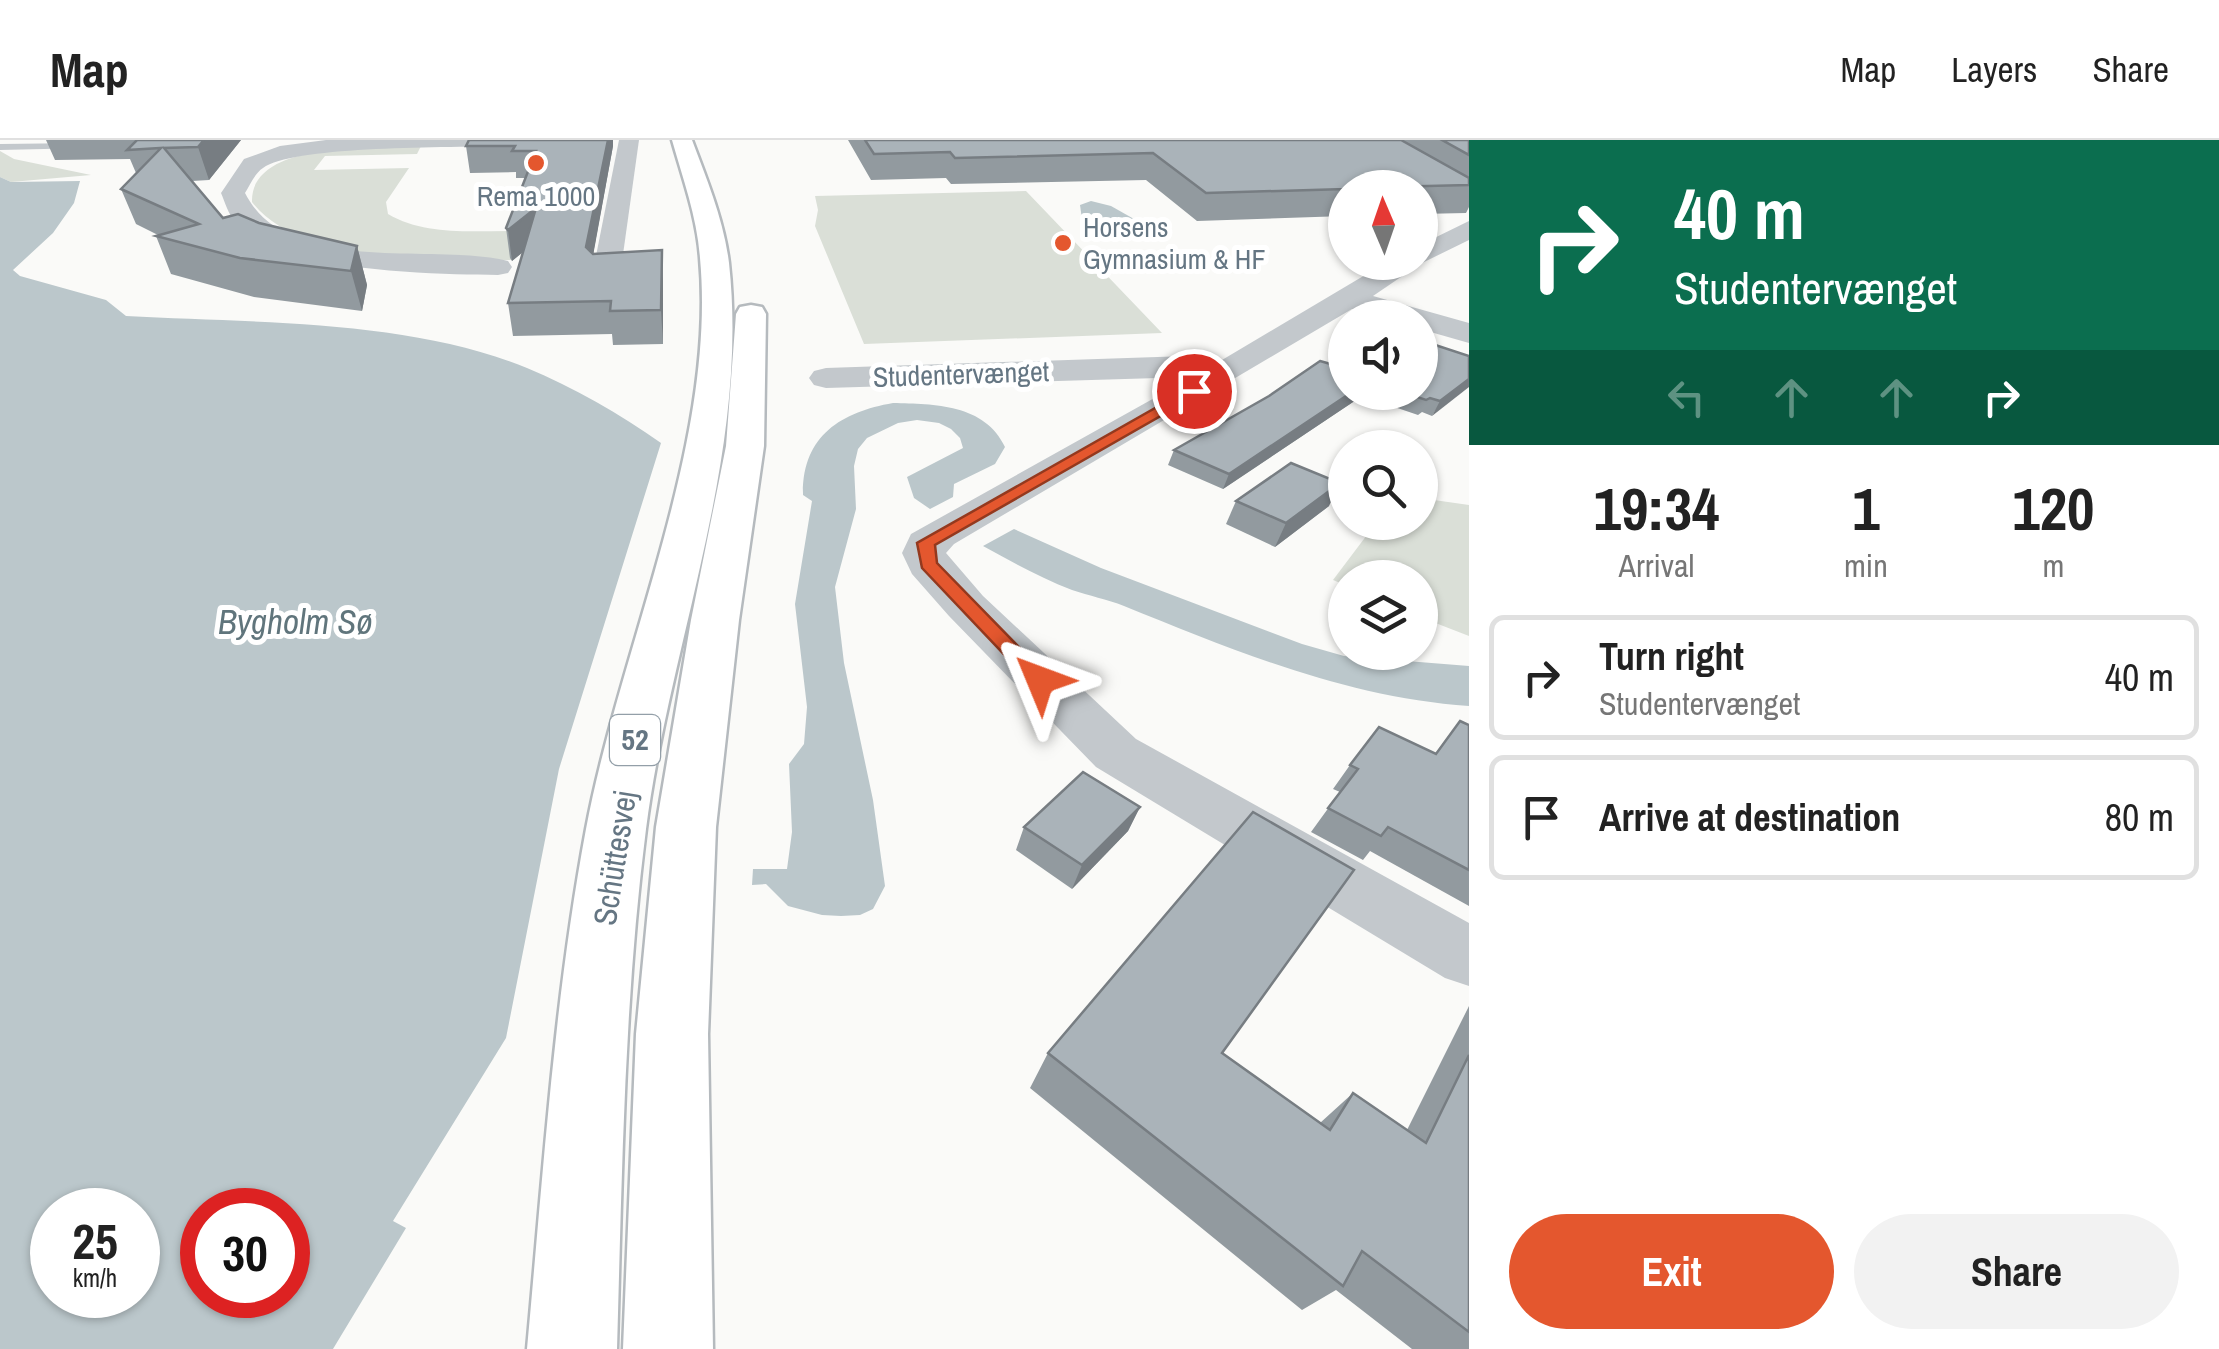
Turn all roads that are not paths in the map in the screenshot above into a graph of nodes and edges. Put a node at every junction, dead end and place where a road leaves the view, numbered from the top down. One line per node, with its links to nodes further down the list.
1 (559, 140): 4 (street)
2 (629, 140): 11 (street)
3 (682, 140): 22 (main road, Schüttesvej / 52)
4 (460, 141): 10 (street)
5 (96, 146): 6 (lane)
6 (0, 147)
7 (732, 174): 23 (main road, Schüttesvej / 52)
8 (1469, 229): 9 (street)
9 (1438, 246)
10 (498, 267)
11 (606, 276)
12 (1382, 280): 13 (street)
13 (1353, 300)
14 (1328, 315): 19 (street)
15 (1438, 324): 16 (street)
16 (1469, 333)
17 (1438, 347): 18 (street)
18 (1469, 356)
19 (1224, 370): 20 (street, Studentervænget); 21 (street)
20 (826, 378)
21 (1469, 958)
22 (572, 1349)
23 (668, 1349)

